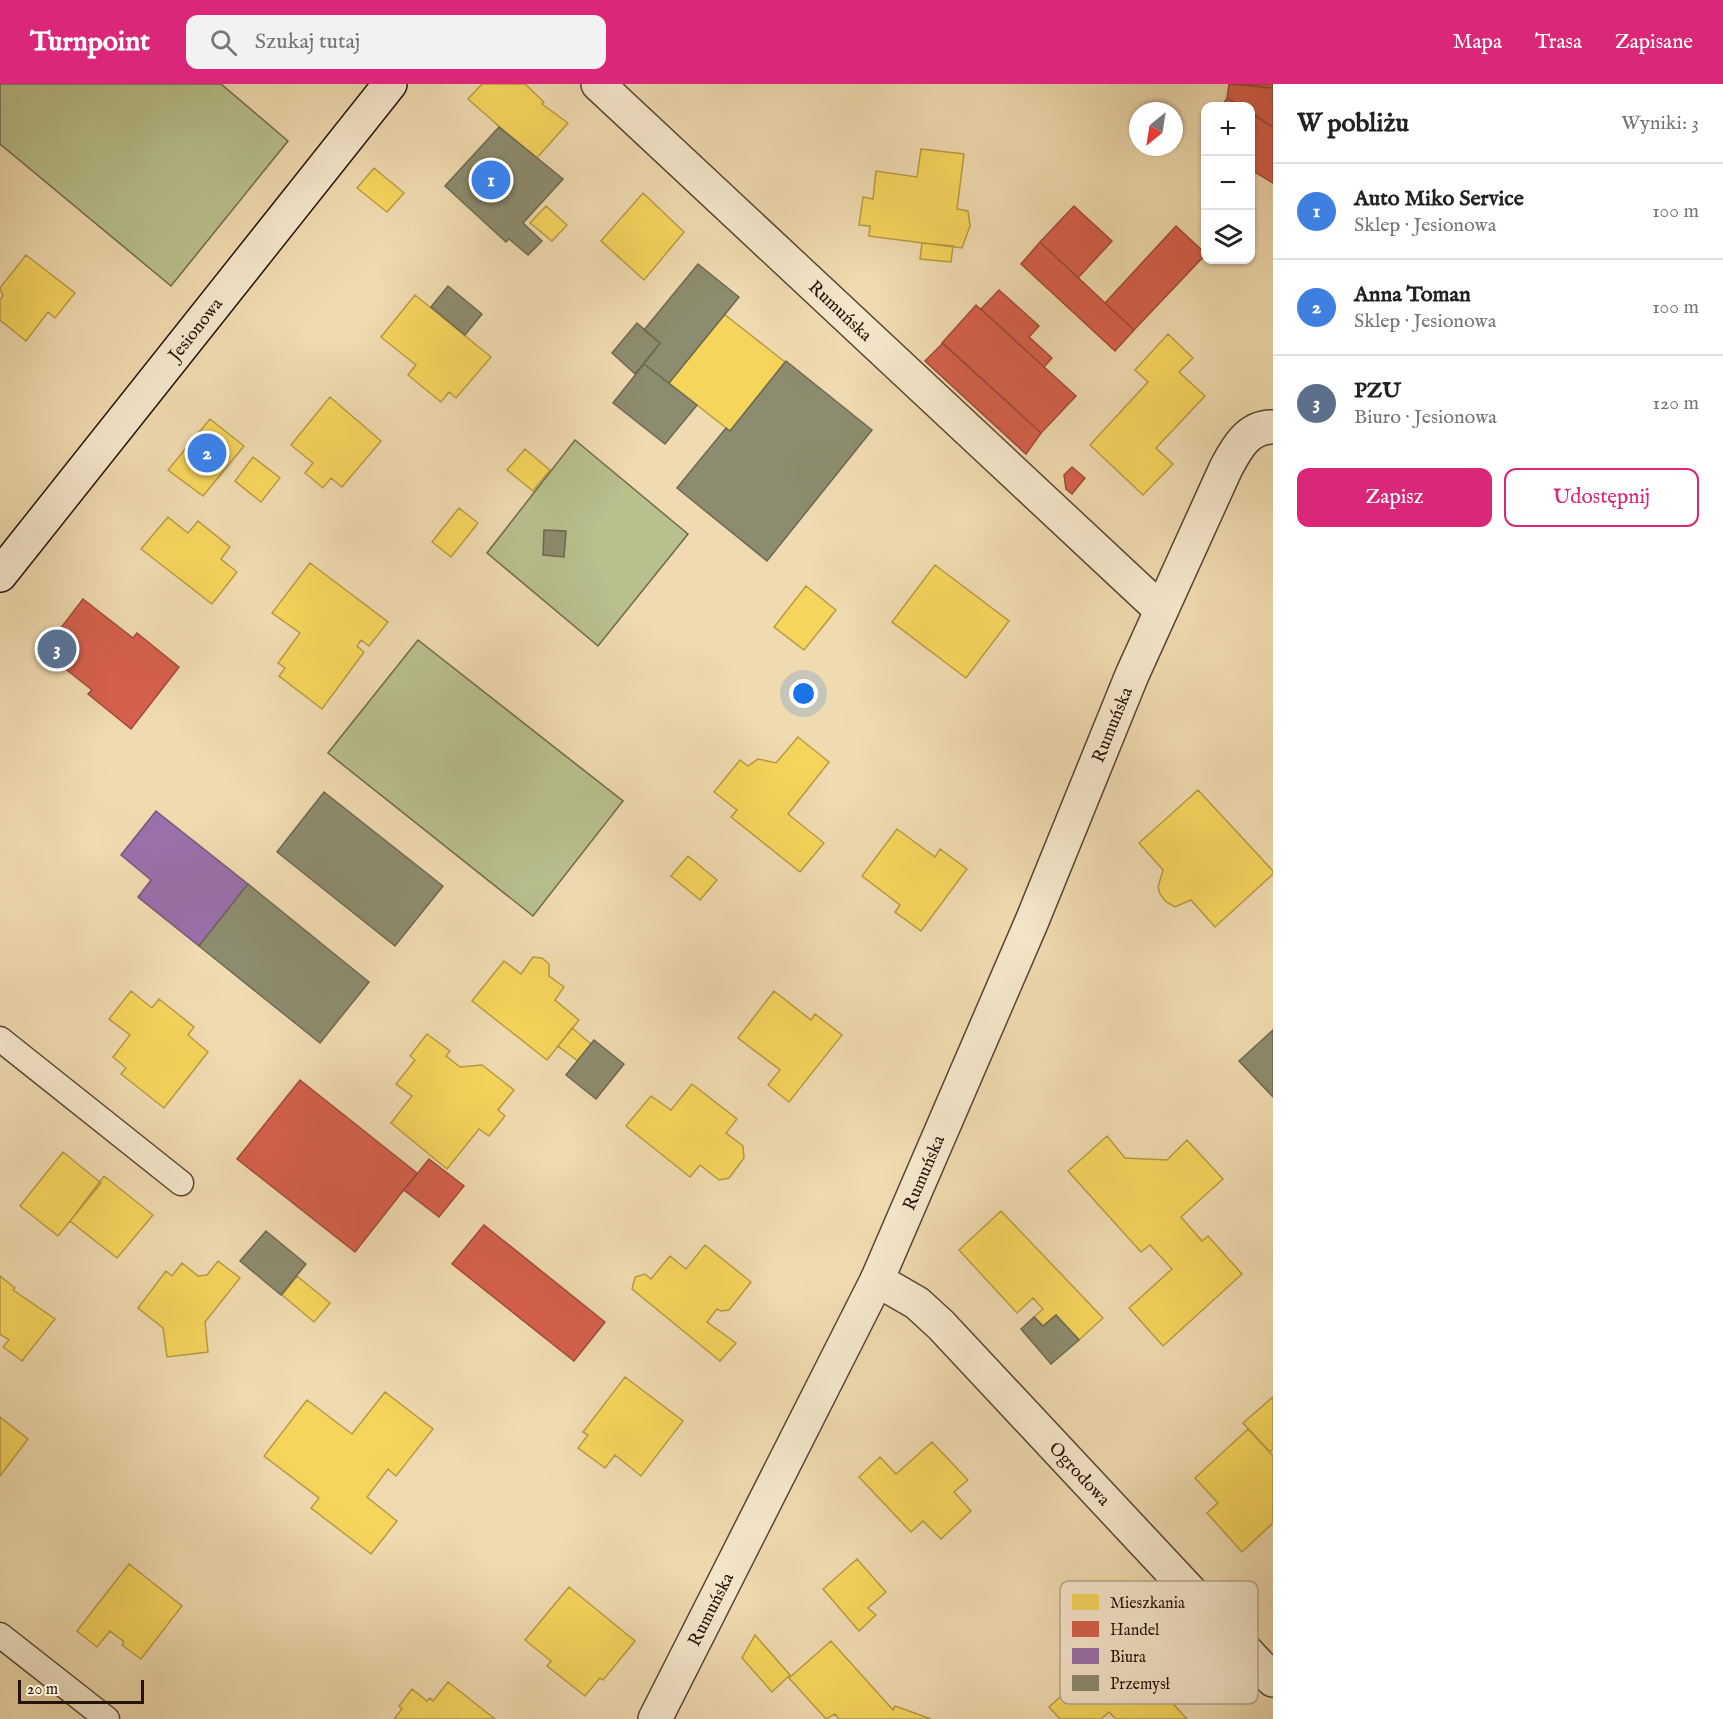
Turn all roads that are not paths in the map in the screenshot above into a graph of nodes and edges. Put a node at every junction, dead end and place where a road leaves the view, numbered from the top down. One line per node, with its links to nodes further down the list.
1 (390, 84): 4 (street, Jesionowa)
2 (598, 84): 5 (street, Rumuńska)
3 (1272, 427): 5 (street, Rumuńska)
4 (0, 574)
5 (1161, 610): 8 (street, Rumuńska)
6 (0, 1039): 7 (lane)
7 (181, 1184)
8 (877, 1280): 9 (street, Ogrodowa); 14 (street, Rumuńska)
9 (1180, 1581)
10 (0, 1635): 13 (lane)
11 (1258, 1664): 12 (street, Ogrodowa)
12 (1273, 1680)
13 (107, 1719)
14 (655, 1719)

